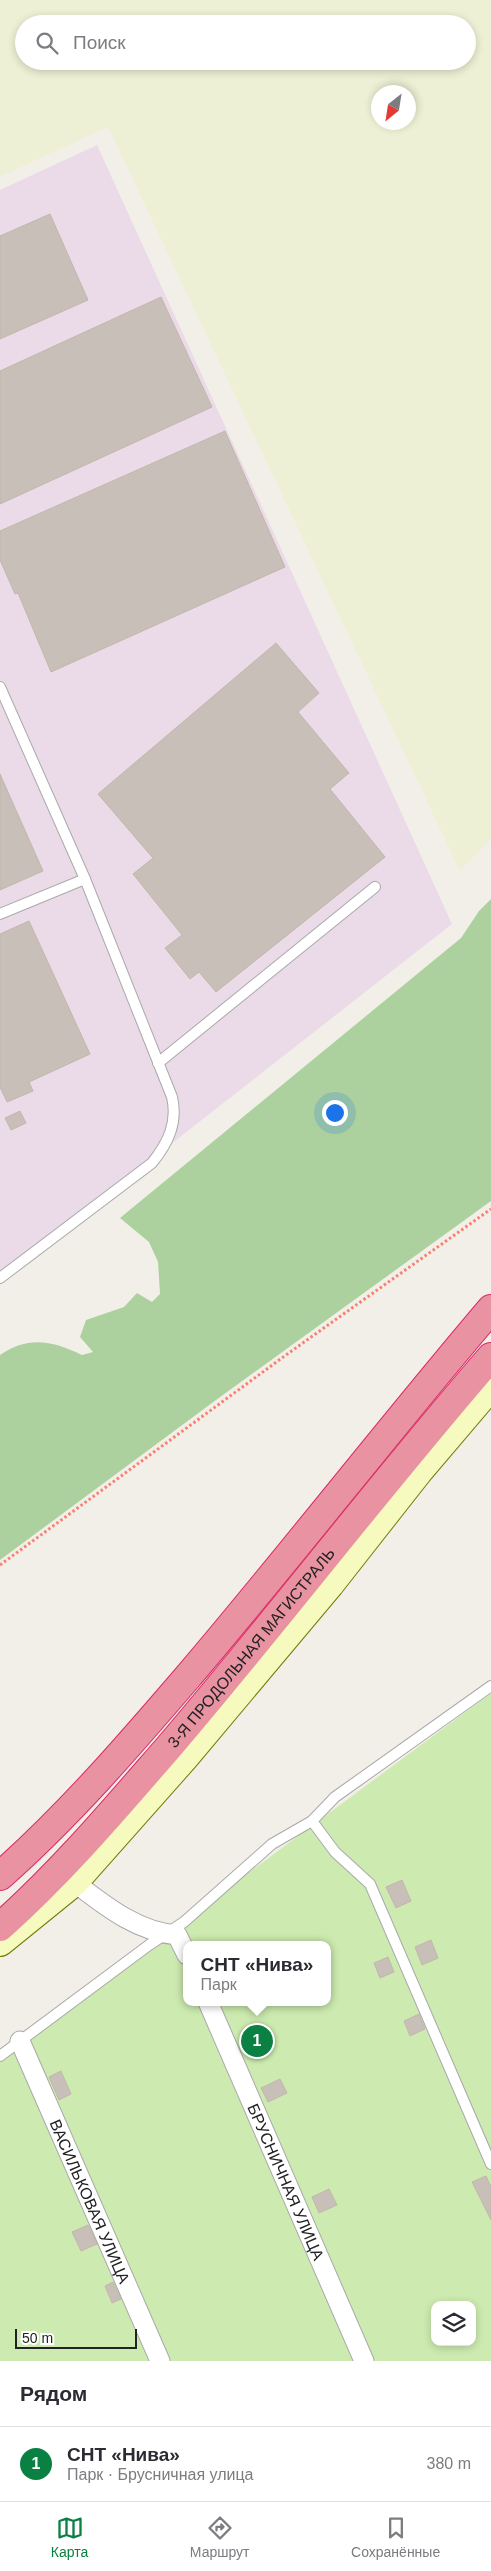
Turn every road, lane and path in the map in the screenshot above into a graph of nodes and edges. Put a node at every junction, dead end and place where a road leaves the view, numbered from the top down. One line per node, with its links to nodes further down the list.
1 (0, 687): 2 (lane)
2 (85, 879): 4 (lane); 5 (lane)
3 (375, 887): 5 (lane)
4 (0, 914)
5 (158, 1063): 7 (lane)
6 (491, 1209): 11 (path)
7 (0, 1278)
8 (491, 1309): 14 (highway, 3-Я ПРОДОЛЬНАЯ МАГИСТРАЛЬ)
9 (491, 1358): 18 (highway, 3-Я ПРОДОЛЬНАЯ МАГИСТРАЛЬ)
10 (491, 1386): 17 (street)
11 (0, 1565)
12 (491, 1686): 13 (lane)
13 (312, 1821): 19 (lane); 25 (lane)
14 (31, 1848): 15 (street); 16 (highway, 3-Я ПРОДОЛЬНАЯ МАГИСТРАЛЬ)
15 (0, 1871)
16 (0, 1876)
17 (74, 1882): 19 (street); 20 (street)
18 (0, 1927)
19 (167, 1934): 21 (street); 23 (lane)
20 (0, 1942)
21 (183, 1947)
22 (210, 2006): 27 (street, БРУСНИЧНАЯ УЛИЦА)
23 (20, 2041): 24 (lane); 26 (street, ВАСИЛЬКОВАЯ УЛИЦА)
24 (0, 2056)
25 (491, 2164)
26 (160, 2361)
27 (364, 2361)

